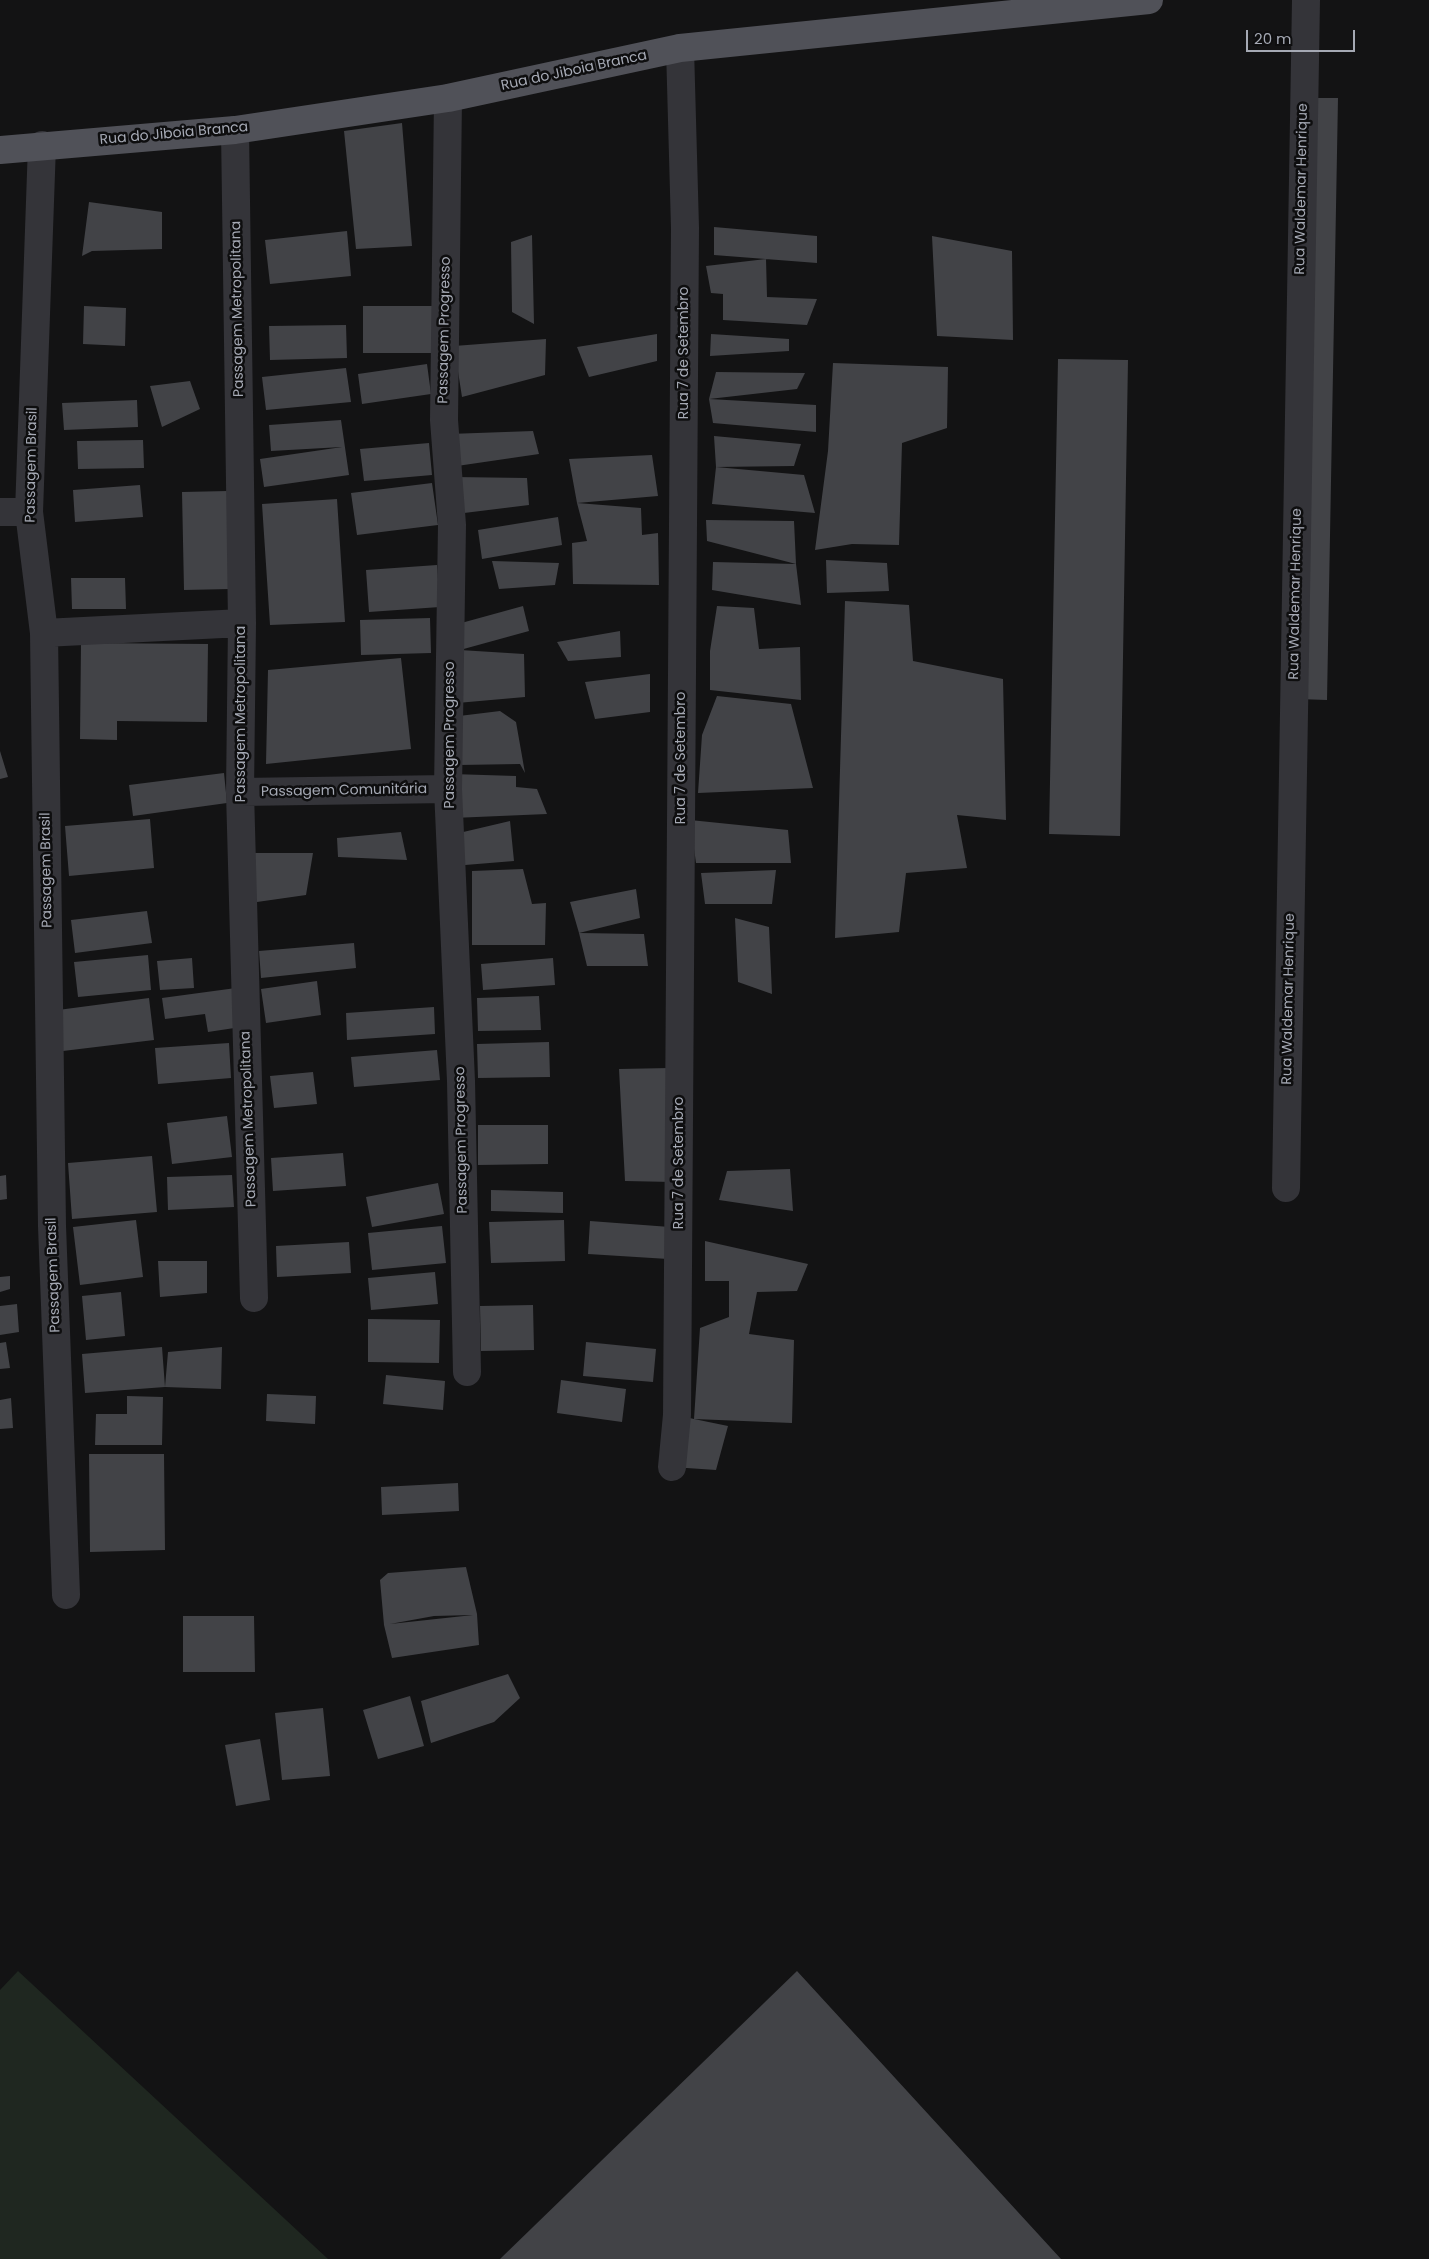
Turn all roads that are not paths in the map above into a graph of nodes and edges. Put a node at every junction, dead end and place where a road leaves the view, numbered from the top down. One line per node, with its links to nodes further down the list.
1 (1149, 0): 3 (main road, Rua do Jiboia Branca)
2 (1306, 0): 14 (street, Rua Waldemar Henrique)
3 (680, 48): 4 (main road, Rua do Jiboia Branca); 17 (street, Rua 7 de Setembro)
4 (448, 98): 5 (main road, Rua do Jiboia Branca); 12 (street, Passagem Progresso)
5 (236, 130): 6 (main road, Rua do Jiboia Branca); 10 (street, Passagem Metropolitana)
6 (42, 145): 7 (main road, Rua do Jiboia Branca); 9 (street, Passagem Brasil)
7 (0, 150)
8 (0, 512): 9 (street)
9 (29, 512): 11 (street, Passagem Brasil)
10 (242, 623): 11 (street); 13 (street, Passagem Metropolitana)
11 (44, 633): 18 (street, Passagem Brasil)
12 (448, 789): 13 (street, Passagem Comunitária); 16 (street, Passagem Progresso)
13 (240, 792): 15 (street, Passagem Metropolitana)
14 (1286, 1188)
15 (254, 1298)
16 (468, 1372)
17 (672, 1467)
18 (66, 1595)

